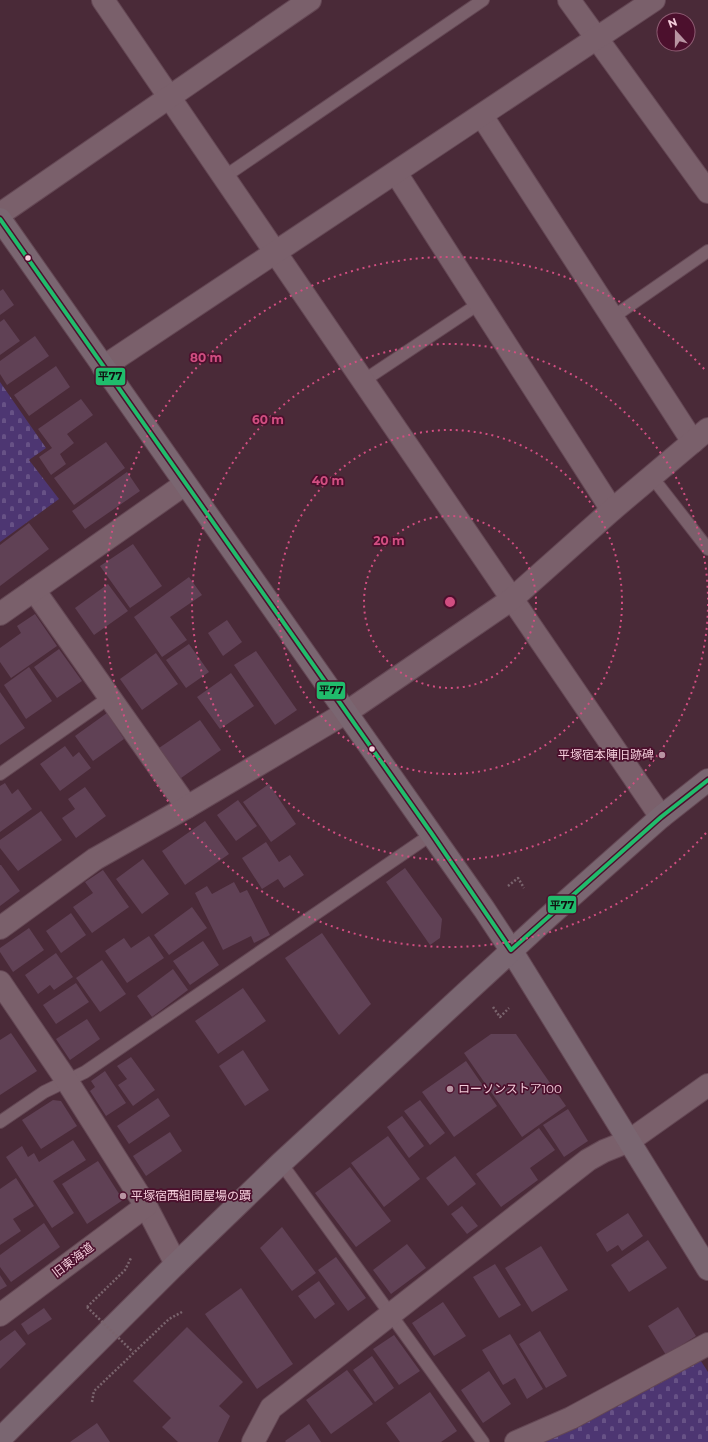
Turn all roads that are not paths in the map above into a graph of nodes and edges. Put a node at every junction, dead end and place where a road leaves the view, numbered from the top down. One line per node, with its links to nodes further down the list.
1 (103, 0): 7 (street)
2 (310, 0): 7 (street)
3 (484, 0): 10 (lane)
4 (569, 0): 6 (street)
5 (654, 0): 6 (street)
6 (596, 40): 8 (street); 11 (street)
7 (170, 97): 10 (street); 12 (street)
8 (482, 116): 9 (street); 17 (street)
9 (396, 173): 15 (street); 16 (street)
10 (224, 177): 15 (street)
11 (708, 192)
12 (0, 214)
13 (0, 219): 18 (street)
14 (708, 251): 17 (lane)
15 (275, 252): 18 (street); 19 (street)
16 (480, 303): 19 (lane); 23 (street)
17 (613, 317): 20 (street)
18 (103, 367): 22 (street)
19 (364, 381): 26 (street)
20 (700, 436): 21 (street)
21 (652, 477): 23 (street); 24 (lane)
22 (185, 484): 25 (street); 29 (street)
23 (612, 510): 26 (street)
24 (708, 549)
25 (34, 590): 27 (street); 28 (street)
26 (512, 599): 29 (street); 33 (street)
27 (0, 614)
28 (110, 697): 30 (lane); 32 (street)
29 (347, 712): 32 (street); 34 (street)
30 (0, 774)
31 (708, 780): 33 (street)
32 (186, 807): 35 (street)
33 (661, 817): 36 (street)
34 (432, 834): 36 (street); 38 (lane)
35 (0, 928)
36 (511, 950): 41 (street); 42 (street)
37 (0, 982): 38 (street)
38 (67, 1081): 40 (lane); 43 (street)
39 (708, 1085): 41 (street)
40 (0, 1122)
41 (629, 1141): 45 (street); 46 (street)
42 (281, 1163): 44 (street); 46 (lane)
43 (146, 1206): 44 (street); 47 (street, 旧東海道)
44 (176, 1264): 49 (street)
45 (708, 1269)
46 (392, 1314): 50 (street); 51 (lane)
47 (0, 1315)
48 (708, 1344): 52 (street)
49 (0, 1439)
50 (253, 1442)
51 (483, 1442)
52 (516, 1442)

